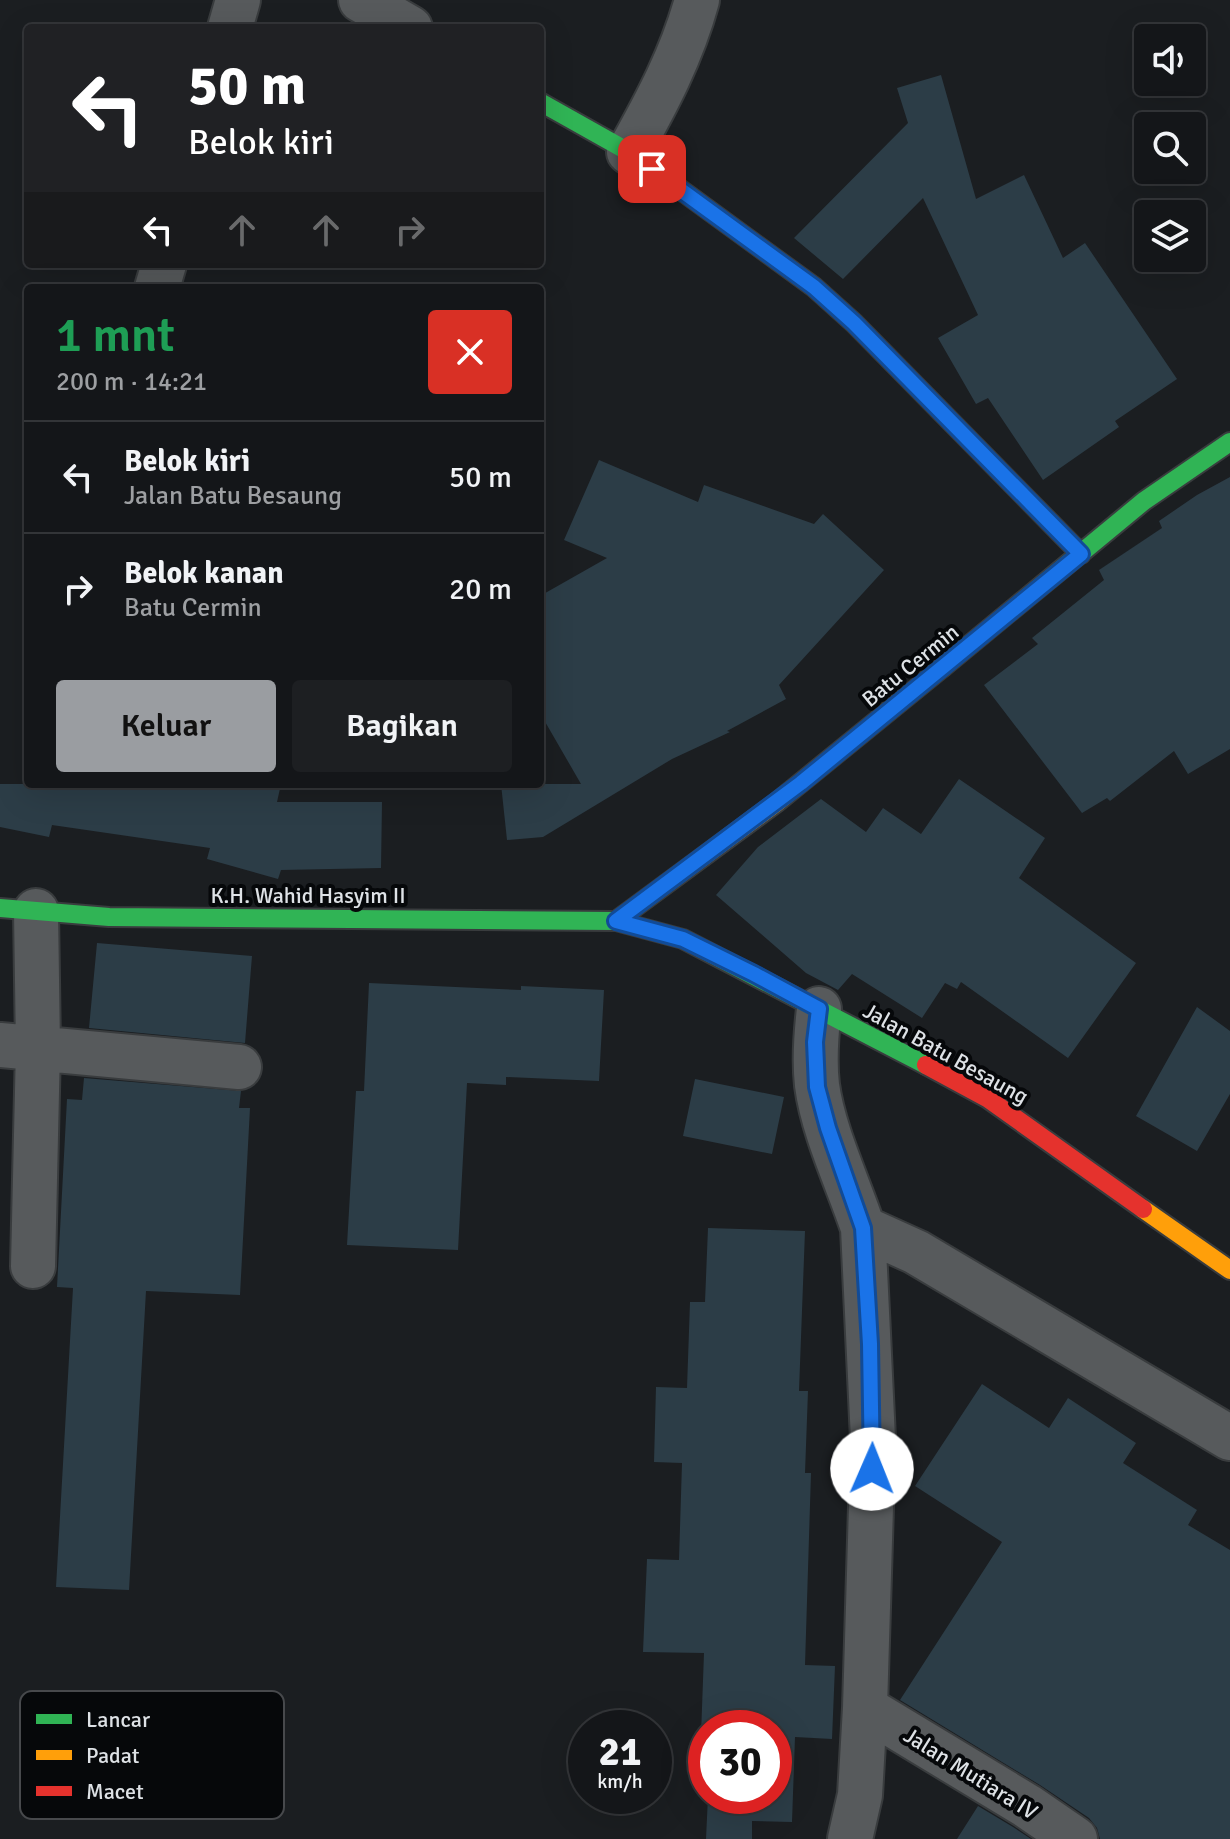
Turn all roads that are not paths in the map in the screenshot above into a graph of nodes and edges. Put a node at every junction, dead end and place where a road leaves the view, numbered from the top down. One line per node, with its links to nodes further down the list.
1 (238, 0): 4 (street)
2 (361, 0): 5 (street)
3 (697, 0): 7 (street)
4 (231, 24)
5 (403, 24)
6 (544, 104): 7 (street)
7 (629, 152): 9 (street)
8 (1230, 442): 9 (street, Batu Cermin)
9 (1081, 554): 11 (street, Batu Cermin)
10 (18, 910): 11 (street, K.H. Wahid Hasyim II); 13 (street)
11 (616, 921): 12 (street, Jalan Batu Besaung)
12 (819, 1009): 15 (street); 17 (street, Jalan Batu Besaung)
13 (19, 1046): 14 (street); 16 (street)
14 (239, 1067)
15 (863, 1228): 18 (street); 19 (street)
16 (33, 1266)
17 (1230, 1270)
18 (1230, 1438)
19 (865, 1708): 20 (street); 21 (street, Jalan Mutiara IV)
20 (850, 1839)
21 (1075, 1839)

